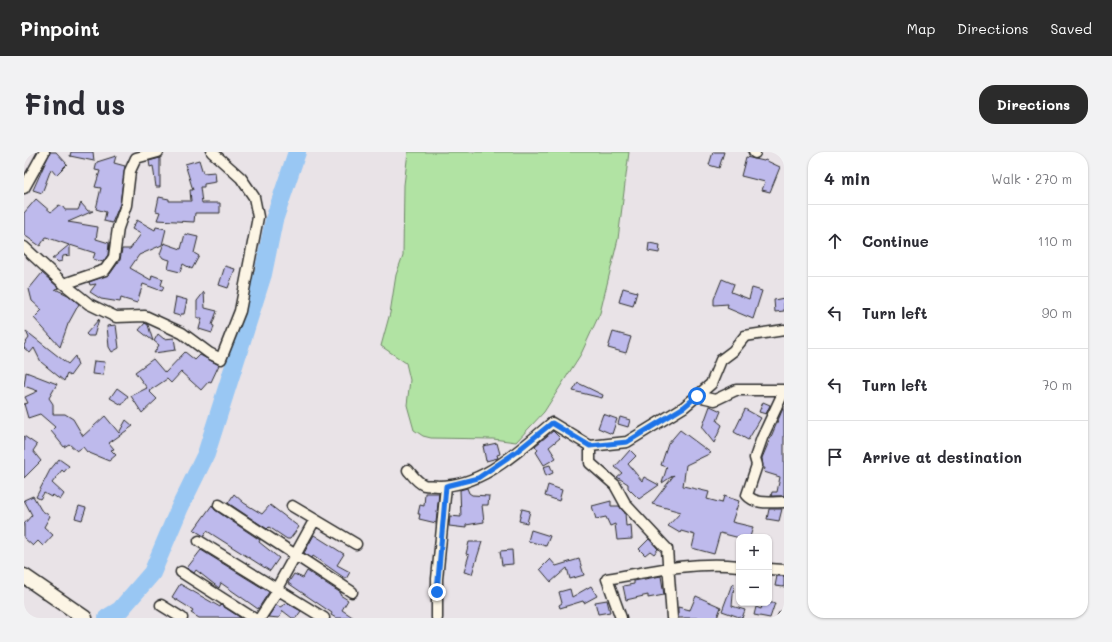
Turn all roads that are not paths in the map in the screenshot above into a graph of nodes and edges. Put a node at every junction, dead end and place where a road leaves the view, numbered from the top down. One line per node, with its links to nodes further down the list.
1 (44, 152): 4 (street)
2 (158, 152): 6 (street)
3 (212, 152): 6 (street)
4 (24, 188)
5 (24, 247): 6 (street)
6 (64, 284)
7 (784, 330): 9 (street)
8 (784, 391): 9 (street); 13 (street)
9 (697, 396): 10 (street)
10 (590, 446): 12 (street); 21 (street)
11 (408, 470): 12 (street)
12 (446, 486): 34 (street)
13 (784, 502)
14 (219, 505): 19 (street)
15 (292, 506): 16 (street)
16 (314, 521): 18 (street); 19 (street)
17 (199, 541): 26 (street)
18 (356, 544)
19 (295, 554): 26 (street); 27 (street)
20 (736, 566): 21 (street)
21 (668, 568): 35 (street); 36 (street)
22 (772, 569): 23 (street)
23 (784, 570)
24 (181, 572): 31 (street)
25 (24, 576): 29 (street)
26 (278, 588): 32 (street); 33 (street)
27 (352, 592)
28 (161, 605): 30 (street)
29 (85, 618)
30 (182, 618)
31 (253, 618)
32 (260, 618)
33 (324, 618)
34 (437, 618)
35 (621, 618)
36 (672, 618)

